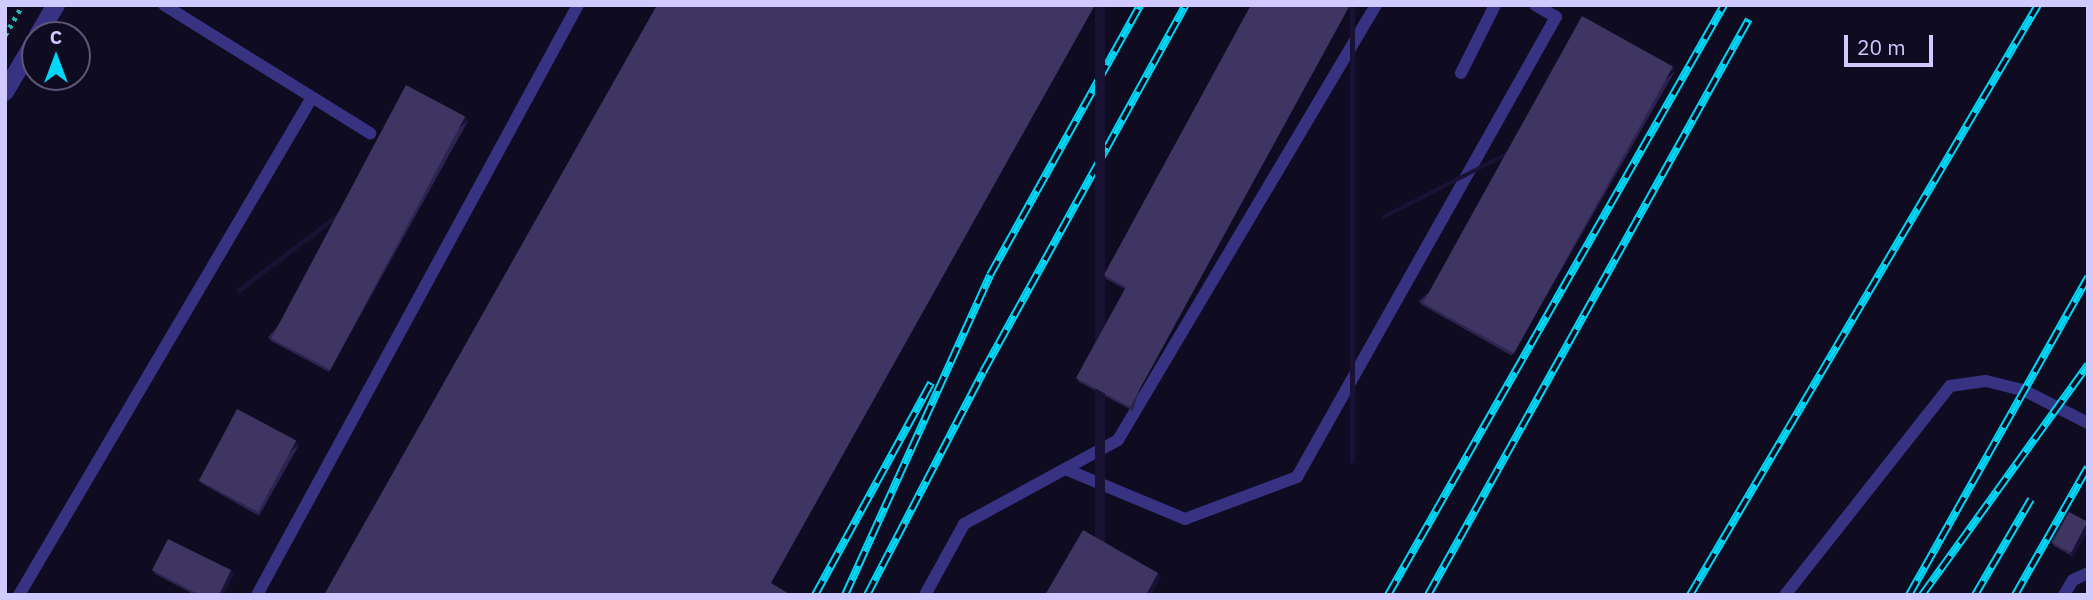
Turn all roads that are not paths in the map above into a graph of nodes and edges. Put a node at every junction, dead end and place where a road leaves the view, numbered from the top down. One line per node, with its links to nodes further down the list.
1 (55, 5): 7 (street)
2 (164, 5): 11 (lane)
3 (578, 5): 17 (lane)
4 (1376, 5): 14 (lane)
5 (1495, 5): 9 (lane)
6 (1535, 5): 14 (lane)
7 (46, 21)
8 (21, 65): 10 (street)
9 (1461, 72)
10 (5, 92)
11 (311, 99): 12 (lane); 16 (lane)
12 (370, 133)
13 (2088, 423): 19 (lane)
14 (1065, 469): 18 (lane)
15 (2088, 573): 20 (lane)
16 (19, 595)
17 (257, 595)
18 (925, 595)
19 (1785, 595)
20 (2064, 595)

